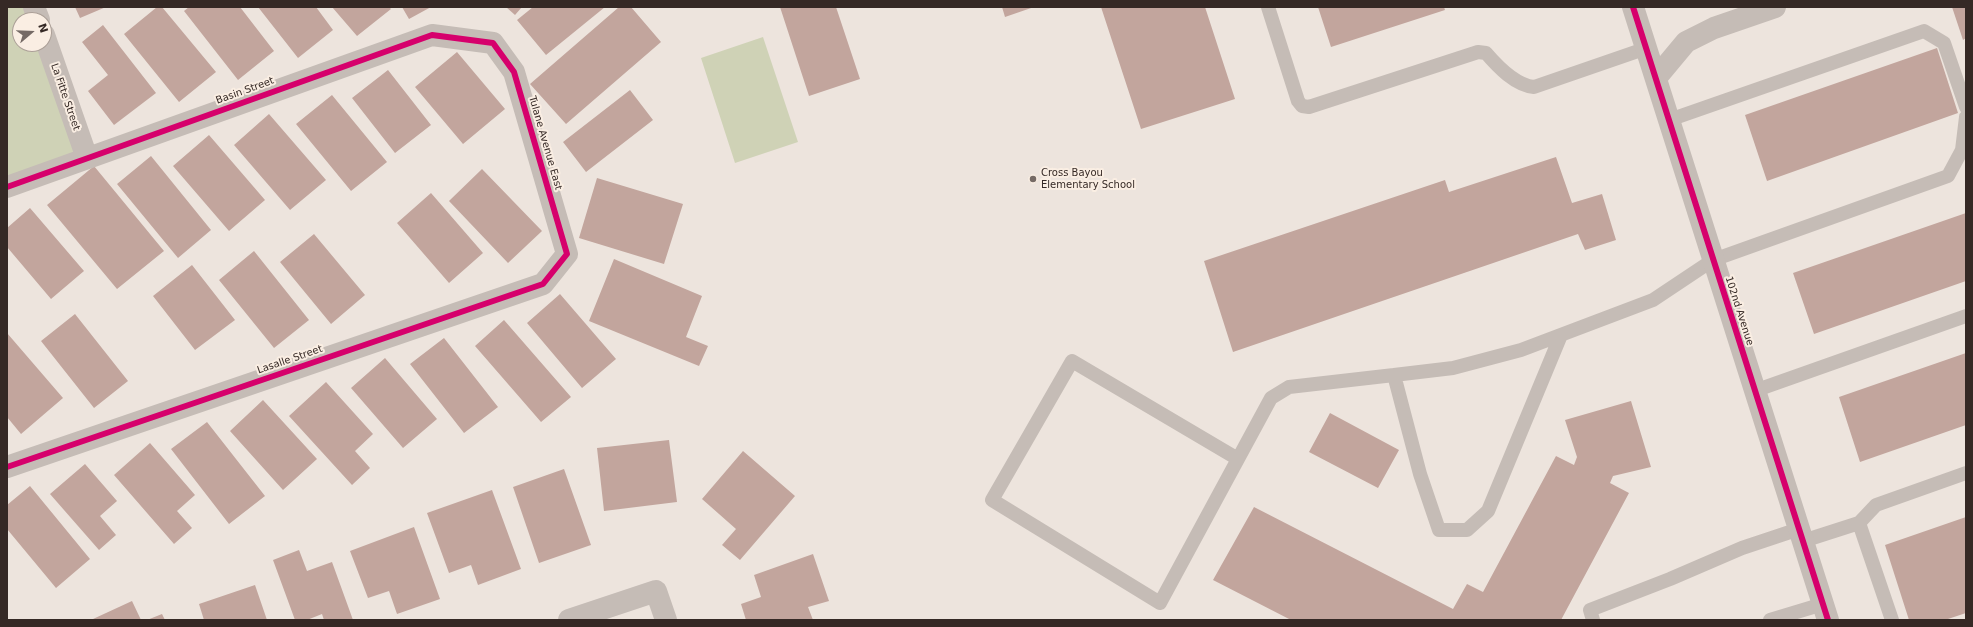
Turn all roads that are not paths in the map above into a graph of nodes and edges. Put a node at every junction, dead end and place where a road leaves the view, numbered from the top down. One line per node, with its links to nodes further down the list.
1 (1268, 7): 5 (lane)
2 (1633, 7): 5 (street, 102nd Avenue)
3 (1775, 7): 7 (street)
4 (493, 43): 11 (street, Basin Street); 13 (street, Tulane Avenue East)
5 (1647, 48): 7 (street, 102nd Avenue)
6 (50, 52): 11 (street, La Fitte Street)
7 (1656, 78): 10 (street, 102nd Avenue)
8 (1966, 107): 10 (lane)
9 (1966, 117): 14 (lane)
10 (1669, 120): 14 (street, 102nd Avenue)
11 (87, 158): 12 (street, Basin Street)
12 (7, 186)
13 (567, 254): 20 (street, Lasalle Street)
14 (1713, 260): 16 (lane); 18 (street, 102nd Avenue)
15 (1966, 316): 18 (lane)
16 (1561, 335): 17 (lane); 17 (lane)
17 (1394, 375): 19 (lane)
18 (1754, 391): 23 (street, 102nd Avenue)
19 (1238, 459): 19 (lane)
20 (7, 467)
21 (1966, 473): 22 (lane)
22 (1859, 523): 23 (lane); 29 (lane)
23 (1801, 535): 24 (street, 102nd Avenue); 27 (lane)
24 (1825, 612): 28 (lane)
25 (569, 620): 26 (street)
26 (666, 620)
27 (1593, 620)
28 (1770, 620)
29 (1892, 620)

